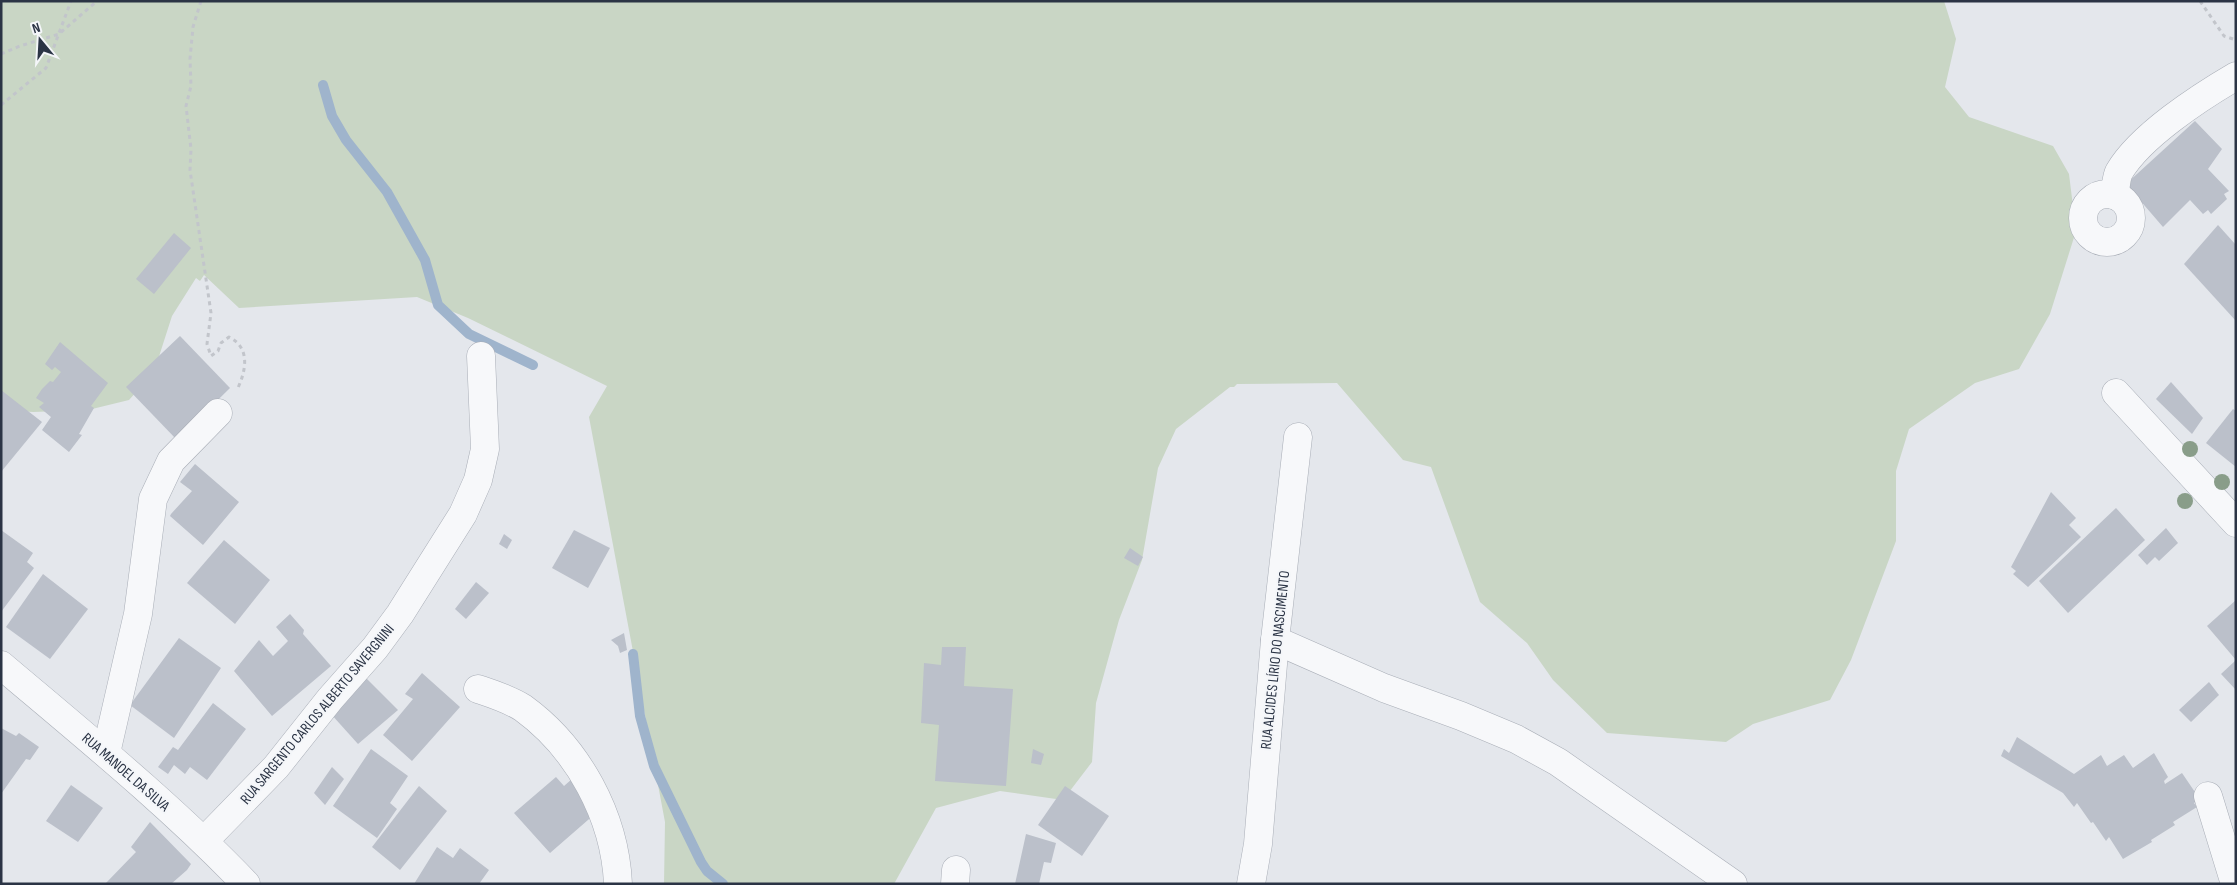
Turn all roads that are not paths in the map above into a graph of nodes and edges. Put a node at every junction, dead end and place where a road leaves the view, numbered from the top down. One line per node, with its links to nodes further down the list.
1 (2236, 76): 2 (street)
2 (2114, 194)
3 (482, 356): 13 (street, RUA SARGENTO CARLOS ALBERTO SAVERGNINI)
4 (2116, 393): 7 (street)
5 (218, 413): 11 (street)
6 (1298, 437): 8 (street, RUA ALCIDES LÍRIO DO NASCIMENTO)
7 (2236, 524)
8 (1275, 640): 16 (street, RUA ALCIDES LÍRIO DO NASCIMENTO); 17 (street)
9 (1, 665): 11 (street, RUA MANOEL DA SILVA)
10 (478, 689): 15 (street)
11 (106, 753): 13 (street, RUA MANOEL DA SILVA)
12 (2208, 796): 18 (street)
13 (204, 841): 14 (street, RUA MANOEL DA SILVA)
14 (246, 884)
15 (618, 884)
16 (1251, 884)
17 (1733, 884)
18 (2235, 884)

